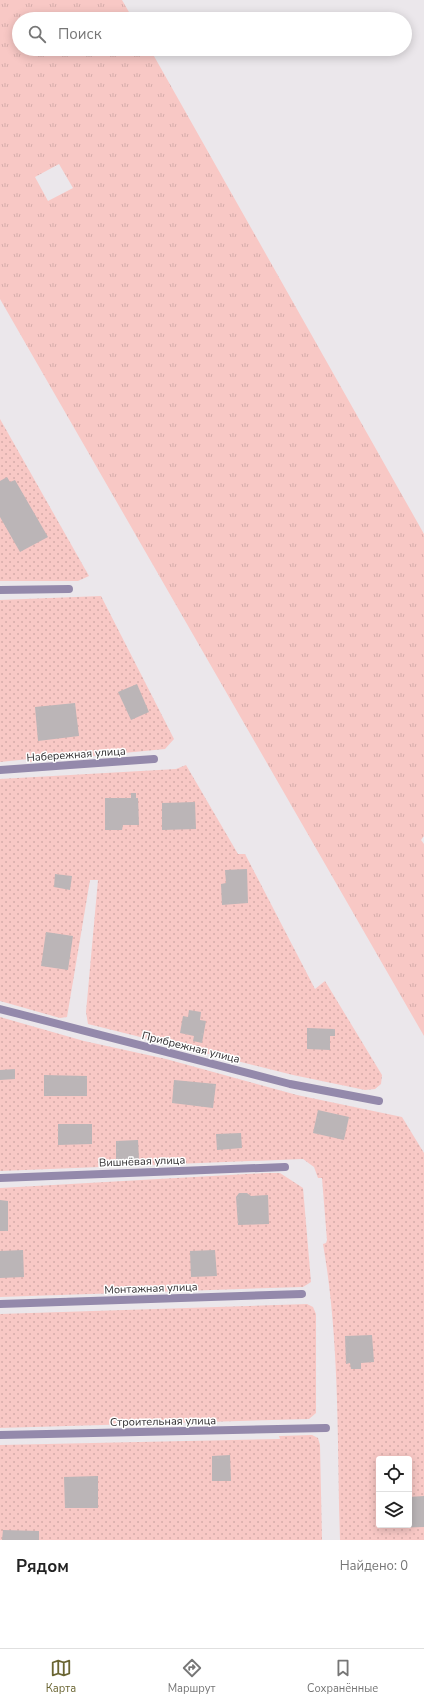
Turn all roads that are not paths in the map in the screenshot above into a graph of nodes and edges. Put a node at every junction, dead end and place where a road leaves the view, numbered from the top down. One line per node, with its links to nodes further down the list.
1 (69, 589): 2 (lane)
2 (0, 590)
3 (154, 759): 4 (lane, Набережная улица)
4 (0, 770)
5 (0, 1008): 6 (lane, Прибрежная улица)
6 (379, 1101)
7 (285, 1167): 8 (lane, Вишнёвая улица)
8 (0, 1178)
9 (302, 1294): 10 (lane, Монтажная улица)
10 (0, 1304)
11 (326, 1428): 12 (lane, Строительная улица)
12 (0, 1435)

